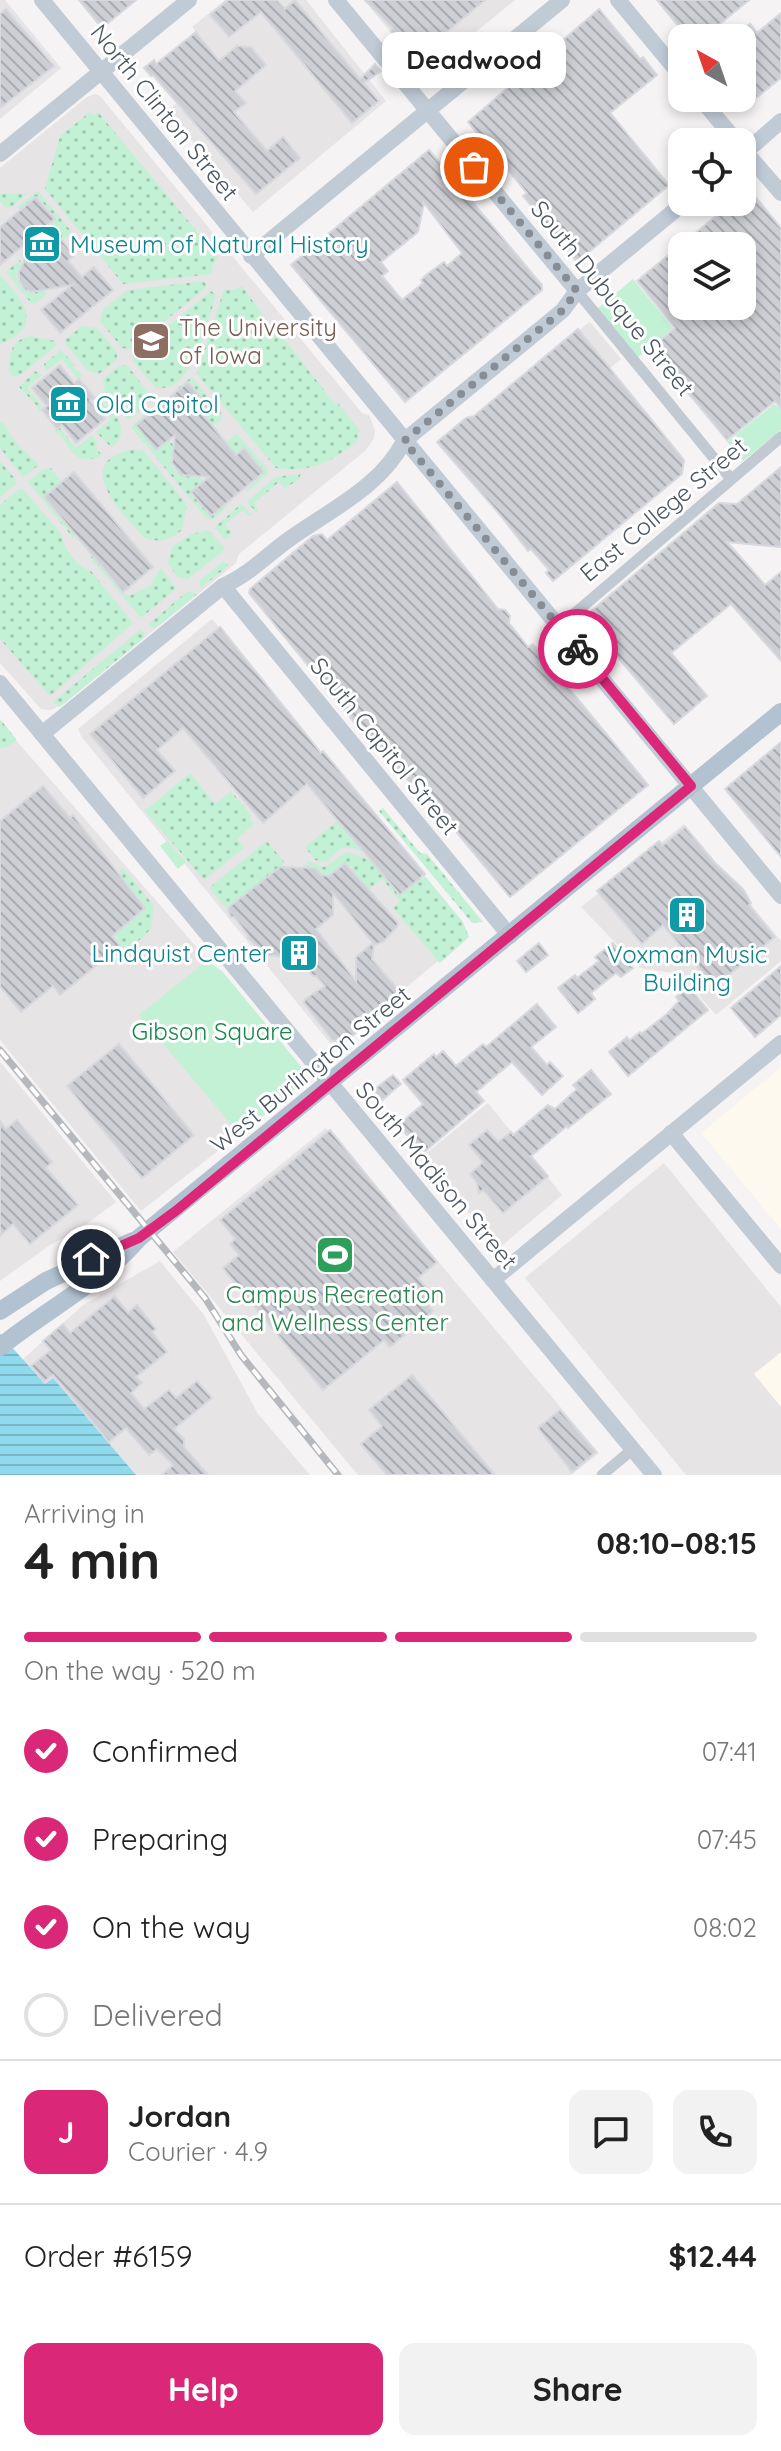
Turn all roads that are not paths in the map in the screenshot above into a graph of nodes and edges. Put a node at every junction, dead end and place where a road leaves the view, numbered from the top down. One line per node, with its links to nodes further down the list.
1 (42, 0): 7 (street, North Clinton Street)
2 (189, 0): 7 (street)
3 (336, 0): 8 (street, South Dubuque Street)
4 (562, 0): 8 (street)
5 (618, 0): 6 (street)
6 (668, 60)
7 (101, 71): 13 (street); 17 (street, North Clinton Street)
8 (427, 111): 17 (street); 18 (street, South Dubuque Street)
9 (712, 112): 11 (street)
10 (781, 121): 12 (street)
11 (725, 128)
12 (756, 139)
13 (0, 154)
14 (756, 165): 15 (street)
15 (781, 193)
16 (668, 216): 18 (street)
17 (251, 256): 20 (street, North Clinton Street)
18 (577, 291): 20 (street); 21 (street, South Dubuque Street)
19 (781, 437): 21 (street, East College Street)
20 (404, 441): 22 (street); 27 (street, North Clinton Street)
21 (731, 479): 23 (street, East College Street)
22 (223, 586): 26 (street); 29 (street, South Capitol Street)
23 (574, 614)
24 (0, 683): 26 (street, South Madison Street)
25 (781, 712): 27 (main road, West Burlington Street)
26 (42, 734): 31 (street, South Madison Street)
27 (691, 786): 28 (street, North Clinton Street); 29 (main road, West Burlington Street)
28 (781, 896)
29 (510, 936): 31 (main road, West Burlington Street)
30 (781, 1043): 32 (street)
31 (331, 1083): 33 (main road, West Burlington Street); 35 (street, South Madison Street)
32 (671, 1133): 34 (street); 35 (street)
33 (139, 1238): 36 (main road, West Burlington Street); 37 (main road, West Burlington Street)
34 (781, 1266)
35 (493, 1280): 38 (street, South Madison Street)
36 (1, 1310)
37 (0, 1347)
38 (633, 1449): 39 (street); 40 (street, South Madison Street)
39 (602, 1475)
40 (654, 1475)

